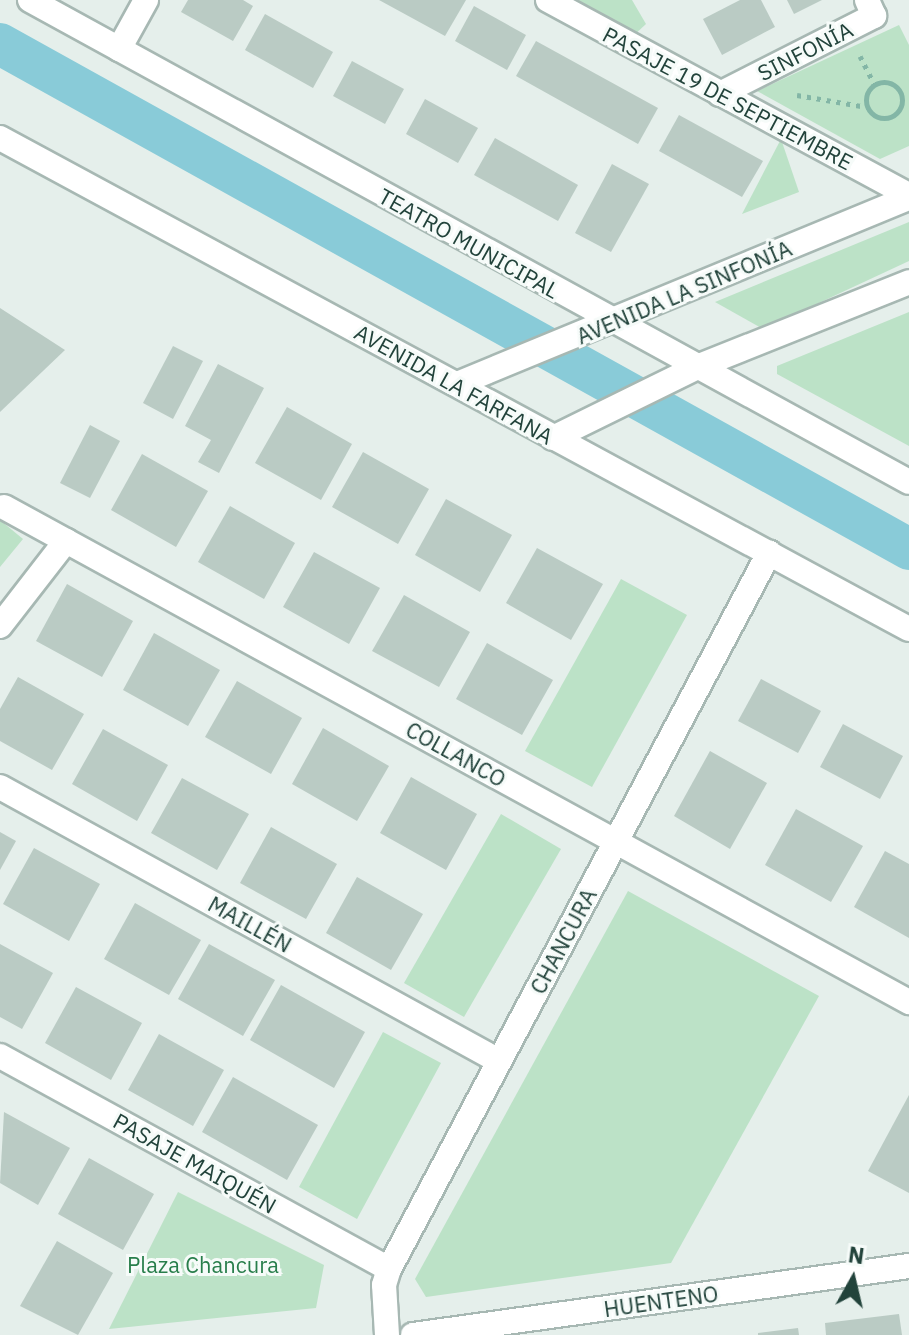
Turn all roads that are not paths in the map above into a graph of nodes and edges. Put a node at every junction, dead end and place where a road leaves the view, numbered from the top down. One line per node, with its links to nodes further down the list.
1 (30, 0): 5 (street, TEATRO MUNICIPAL)
2 (146, 0): 5 (street)
3 (548, 0): 6 (street, PASAJE 19 DE SEPTIEMBRE)
4 (867, 0): 6 (street, SINFONÍA)
5 (119, 49): 10 (street, TEATRO MUNICIPAL)
6 (729, 90): 8 (street, PASAJE 19 DE SEPTIEMBRE)
7 (0, 138): 12 (street, AVENIDA LA FARFANA)
8 (909, 197): 10 (street, AVENIDA LA SINFONÍA)
9 (909, 282): 11 (street)
10 (613, 322): 11 (street, TEATRO MUNICIPAL); 12 (street, AVENIDA LA SINFONÍA)
11 (697, 367): 13 (street); 14 (street, TEATRO MUNICIPAL)
12 (457, 384): 13 (street, AVENIDA LA FARFANA)
13 (562, 433): 17 (street, AVENIDA LA FARFANA)
14 (909, 482)
15 (4, 507): 16 (street, COLLANCO)
16 (66, 541): 18 (street); 21 (street, COLLANCO)
17 (769, 553): 19 (street, AVENIDA LA FARFANA); 21 (street, CHANCURA)
18 (0, 626)
19 (909, 629)
20 (0, 787): 24 (street, MAILLÉN)
21 (616, 842): 22 (street, COLLANCO); 24 (street, CHANCURA)
22 (909, 1002)
23 (0, 1056): 26 (street, PASAJE MAIQUÉN)
24 (499, 1061): 26 (street, CHANCURA)
25 (909, 1266): 28 (street, HUENTENO)
26 (389, 1269): 27 (street, CHANCURA)
27 (387, 1335)
28 (413, 1335)

